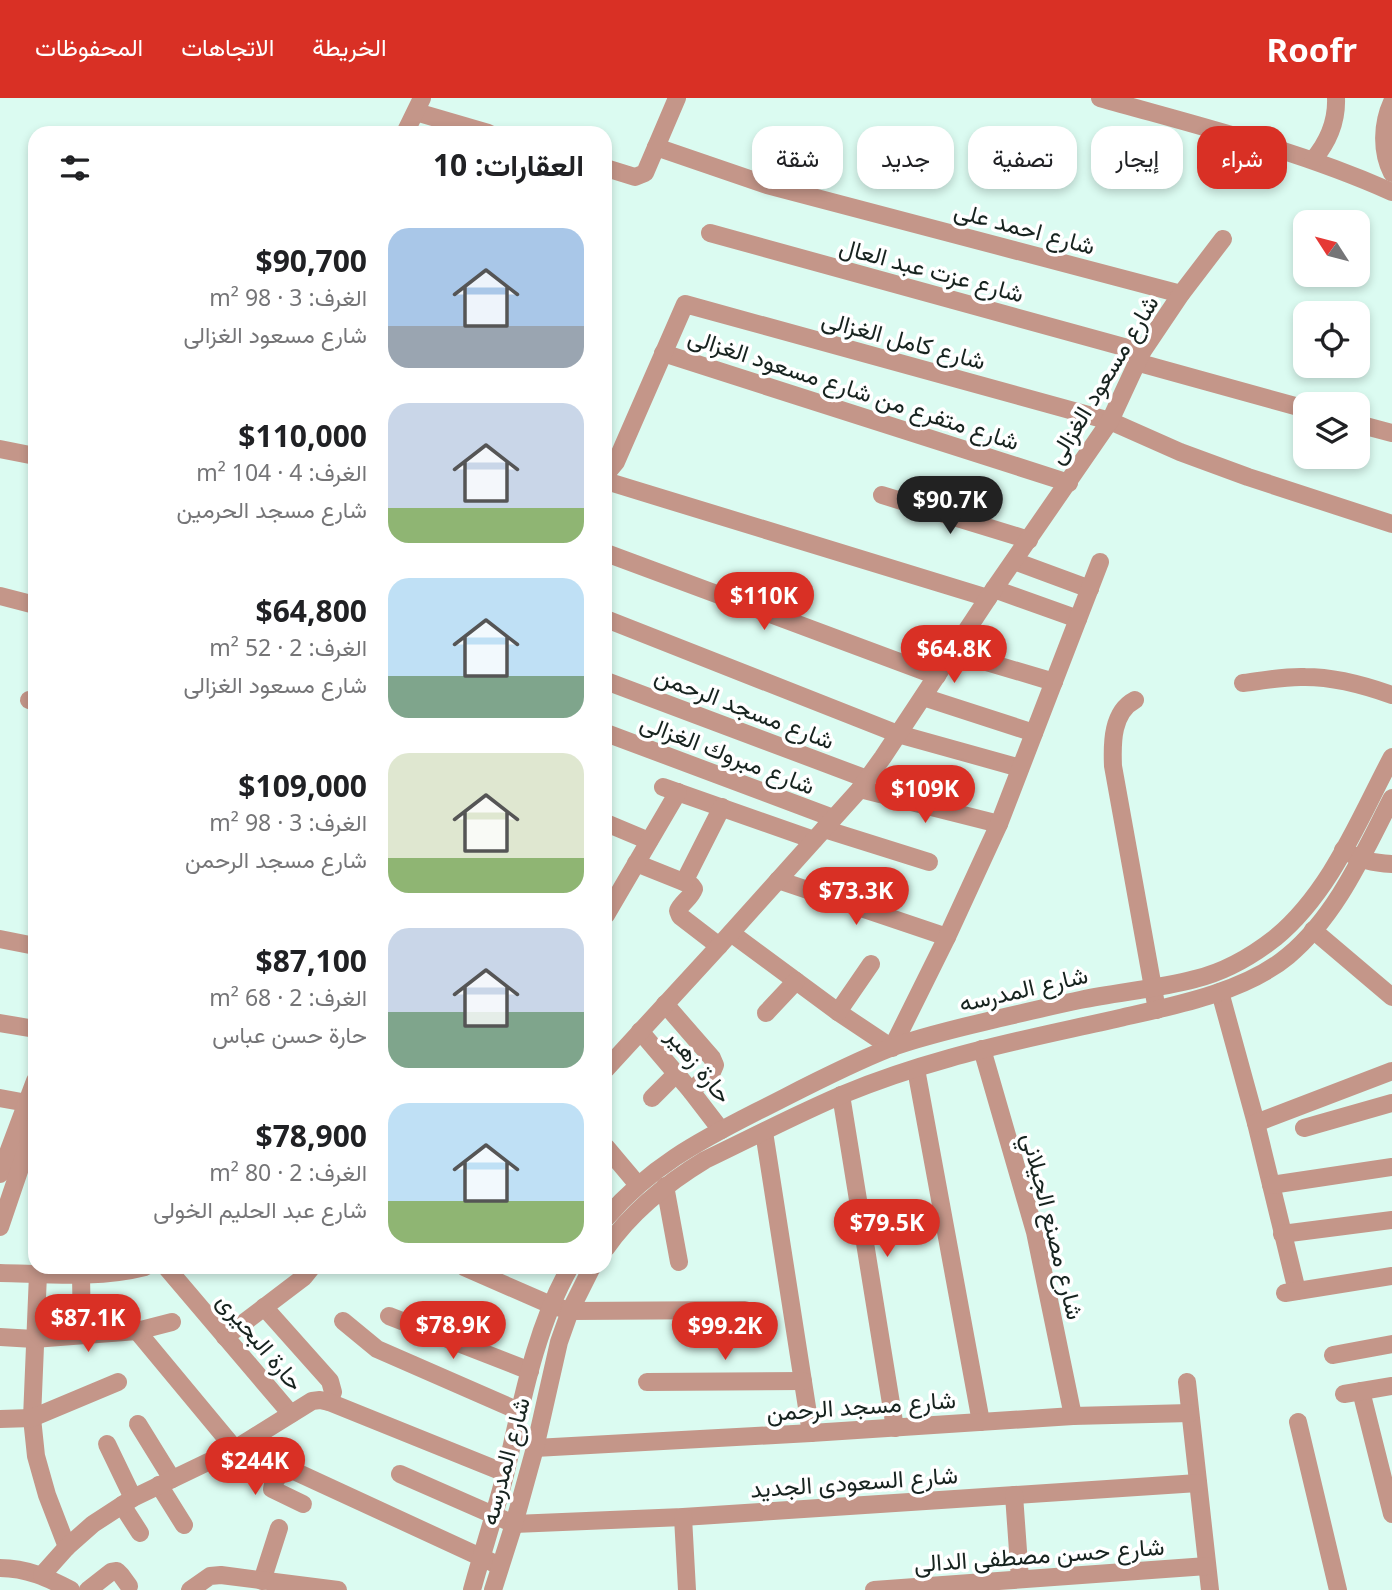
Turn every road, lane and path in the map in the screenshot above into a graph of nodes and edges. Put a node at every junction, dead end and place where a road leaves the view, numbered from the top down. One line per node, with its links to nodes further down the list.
1 (677, 98): 8 (street)
2 (1100, 98): 9 (street)
3 (1336, 98): 9 (street)
4 (1392, 102): 11 (street)
5 (419, 105): 6 (street); 7 (street)
6 (408, 126)
7 (471, 126)
8 (656, 147): 10 (street); 15 (street, شارع احمد على)
9 (1313, 159): 12 (street)
10 (612, 170)
11 (1392, 173)
12 (1392, 192)
13 (710, 233): 17 (street, شارع عزت عبد العال)
14 (1223, 239): 15 (street, شارع مسعود الغزالى)
15 (1181, 294): 17 (street, شارع مسعود الغزالى)
16 (663, 353): 19 (street, شارع كامل الغزالى); 24 (street); 26 (street, شارع متفرع من شارع مسعود الغزالى)
17 (1139, 357): 18 (street, شارع عزت عبد العال); 19 (street, شارع مسعود الغزالى)
18 (1293, 406)
19 (1110, 421): 26 (street, شارع مسعود الغزالى); 28 (street, شارع كامل الغزالى)
20 (1370, 427): 21 (street)
21 (1392, 433)
22 (0, 449): 23 (street)
23 (28, 455)
24 (612, 467)
25 (612, 483): 34 (street)
26 (1069, 483): 29 (street, شارع مسعود الغزالى)
27 (882, 495): 29 (street)
28 (1392, 524)
29 (1029, 540): 31 (street, شارع مسعود الغزالى)
30 (612, 555): 40 (street)
31 (1014, 561): 33 (street); 34 (street, شارع مسعود الغزالى)
32 (1100, 562): 33 (street)
33 (1090, 589): 37 (street)
34 (991, 594): 37 (street); 39 (street, شارع مسعود الغزالى)
35 (0, 596): 36 (street)
36 (28, 603)
37 (1078, 619): 41 (street)
38 (612, 621): 48 (street)
39 (953, 652): 40 (street, شارع مسعود الغزالى); 41 (street)
40 (937, 676): 45 (street, شارع مسعود الغزالى)
41 (1054, 682): 47 (street)
42 (612, 683): 52 (street, شارع مسجد الرحمن)
43 (1243, 683): 44 (street)
44 (1392, 695)
45 (923, 697): 47 (street); 48 (street, شارع مسعود الغزالى)
46 (1135, 700): 74 (street)
47 (1034, 733): 51 (street)
48 (898, 734): 51 (street); 52 (street, شارع مسعود الغزالى)
49 (612, 736): 57 (street, شارع مبروك الغزالى)
50 (1392, 757): 59 (street, شارع المدرسه)
51 (1020, 768): 55 (street)
52 (863, 784): 55 (street, شارع مسجد الرحمن); 57 (street, شارع مسعود الغزالى)
53 (1392, 798): 60 (street, شارع المدرسه)
54 (722, 807): 57 (street); 58 (street); 65 (street)
55 (999, 824): 68 (street)
56 (612, 826): 58 (street)
57 (824, 829): 61 (street); 64 (street, شارع مسعود الغزالى)
58 (649, 841): 62 (street)
59 (1343, 850): 60 (street); 74 (street, شارع المدرسه)
60 (1360, 859): 63 (street); 67 (street, شارع المدرسه)
61 (929, 862)
62 (636, 863): 65 (street); 66 (street)
63 (1392, 864)
64 (778, 880): 68 (street); 70 (street, شارع مسعود الغزالى)
65 (684, 882): 70 (street)
66 (612, 905)
67 (1313, 930): 75 (street, شارع المدرسه); 76 (street)
68 (947, 937): 84 (street)
69 (0, 939): 71 (street)
70 (725, 939): 73 (street); 77 (street, شارع مسعود الغزالى)
71 (28, 945)
72 (872, 964): 79 (street)
73 (796, 981): 79 (street); 80 (street)
74 (1153, 987): 78 (street); 84 (street, شارع المدرسه)
75 (1220, 992): 78 (street, شارع المدرسه); 97 (street)
76 (1392, 997)
77 (666, 1004): 83 (street, شارع مسعود الغزالى); 90 (street)
78 (1157, 1010): 85 (street, شارع المدرسه)
79 (838, 1012): 84 (street)
80 (766, 1013)
81 (0, 1023): 82 (street)
82 (28, 1028)
83 (640, 1031): 86 (street, شارع مسعود الغزالى); 89 (street, حارة زهير)
84 (892, 1048): 99 (street, شارع المدرسه)
85 (982, 1049): 87 (street, شارع المدرسه); 149 (street, شارع مصنع الجيلاني)
86 (612, 1062)
87 (916, 1069): 91 (street, شارع المدرسه); 152 (street)
88 (1392, 1071): 97 (street)
89 (676, 1074): 90 (street, حارة زهير); 93 (street)
90 (691, 1091): 99 (street, حارة زهير)
91 (841, 1095): 100 (street, شارع المدرسه); 155 (street)
92 (0, 1098): 95 (street)
93 (652, 1098)
94 (1392, 1103): 98 (street)
95 (28, 1115)
96 (28, 1120): 104 (street)
97 (1256, 1123): 106 (street)
98 (1304, 1128)
99 (721, 1130): 105 (street, شارع المدرسه)
100 (764, 1132): 107 (street, شارع المدرسه); 140 (street)
101 (612, 1154): 105 (street)
102 (28, 1156): 108 (street)
103 (1392, 1167): 106 (street)
104 (0, 1174)
105 (638, 1185): 109 (street, شارع المدرسه)
106 (1271, 1185): 112 (street)
107 (665, 1186): 113 (street, شارع المدرسه); 114 (street)
108 (6, 1191): 111 (street)
109 (612, 1212)
110 (1392, 1220): 112 (street)
111 (0, 1227)
112 (1282, 1234): 124 (street)
113 (612, 1240)
114 (679, 1262)
115 (0, 1273): 116 (street)
116 (28, 1274)
117 (38, 1274): 136 (street)
118 (85, 1274): 133 (street)
119 (172, 1274): 135 (street, حارة البحيرى)
120 (299, 1274): 126 (street)
121 (485, 1274): 125 (street)
122 (567, 1274): 125 (street, شارع المدرسه)
123 (588, 1274): 127 (street, شارع المدرسه)
124 (1392, 1276)
125 (551, 1306): 127 (street); 139 (street, شارع المدرسه)
126 (264, 1307): 135 (street); 145 (street)
127 (570, 1311): 128 (street); 159 (street, شارع المدرسه)
128 (745, 1311)
129 (389, 1316): 139 (street)
130 (343, 1321): 146 (street)
131 (172, 1322): 132 (street)
132 (137, 1331): 133 (street); 160 (street)
133 (82, 1335): 136 (street)
134 (0, 1337): 136 (street)
135 (225, 1337): 148 (street, حارة البحيرى)
136 (34, 1339): 150 (street)
137 (1392, 1344): 138 (street)
138 (1332, 1354)
139 (530, 1371): 146 (street, شارع المدرسه)
140 (803, 1381): 142 (street); 156 (street)
141 (118, 1382): 150 (street)
142 (647, 1382)
143 (1187, 1382): 147 (street)
144 (1392, 1386): 169 (street)
145 (329, 1402): 148 (street); 162 (street)
146 (519, 1411): 162 (street, شارع المدرسه)
147 (1190, 1413): 149 (street, شارع مسجد الرحمن); 165 (street)
148 (291, 1414): 157 (street)
149 (1073, 1416): 152 (street, شارع مسجد الرحمن)
150 (32, 1418): 151 (street); 176 (street)
151 (0, 1419)
152 (981, 1422): 155 (street, شارع مسجد الرحمن)
153 (1298, 1422): 194 (street)
154 (138, 1424): 164 (street)
155 (895, 1428): 156 (street, شارع مسجد الرحمن)
156 (811, 1433): 159 (street, شارع مسجد الرحمن)
157 (256, 1436): 160 (street); 161 (street)
158 (107, 1444): 167 (street)
159 (535, 1448): 172 (street, شارع المدرسه)
160 (234, 1449): 164 (street)
161 (286, 1466): 168 (street); 177 (street)
162 (505, 1473): 170 (street, شارع المدرسه)
163 (400, 1474): 170 (street)
164 (166, 1482): 167 (street); 173 (street)
165 (1198, 1483): 166 (street, شارع السعودى الجديد); 179 (street)
166 (1014, 1495): 171 (street, شارع السعودى الجديد); 182 (street)
167 (127, 1502): 175 (street); 176 (street)
168 (303, 1504)
169 (1392, 1514)
170 (493, 1515): 172 (street); 177 (street, شارع المدرسه)
171 (683, 1517): 172 (street, شارع السعودى الجديد); 191 (street)
172 (514, 1524): 178 (street, شارع المدرسه)
173 (184, 1525)
174 (279, 1528): 183 (street)
175 (140, 1533)
176 (67, 1547): 181 (street)
177 (481, 1557): 178 (street); 189 (street, شارع المدرسه)
178 (500, 1566): 190 (street, شارع المدرسه)
179 (1207, 1566): 182 (street, شارع حسن مصطفى الدالى); 193 (street)
180 (0, 1569): 181 (street)
181 (42, 1574): 185 (street)
182 (1020, 1579): 192 (street, شارع حسن مصطفى الدالى)
183 (264, 1584): 187 (street); 188 (street)
184 (129, 1586): 186 (street)
185 (71, 1590)
186 (88, 1590)
187 (190, 1590)
188 (338, 1590)
189 (472, 1590)
190 (493, 1590)
191 (687, 1590)
192 (874, 1590)
193 (1210, 1590)
194 (1338, 1590)

